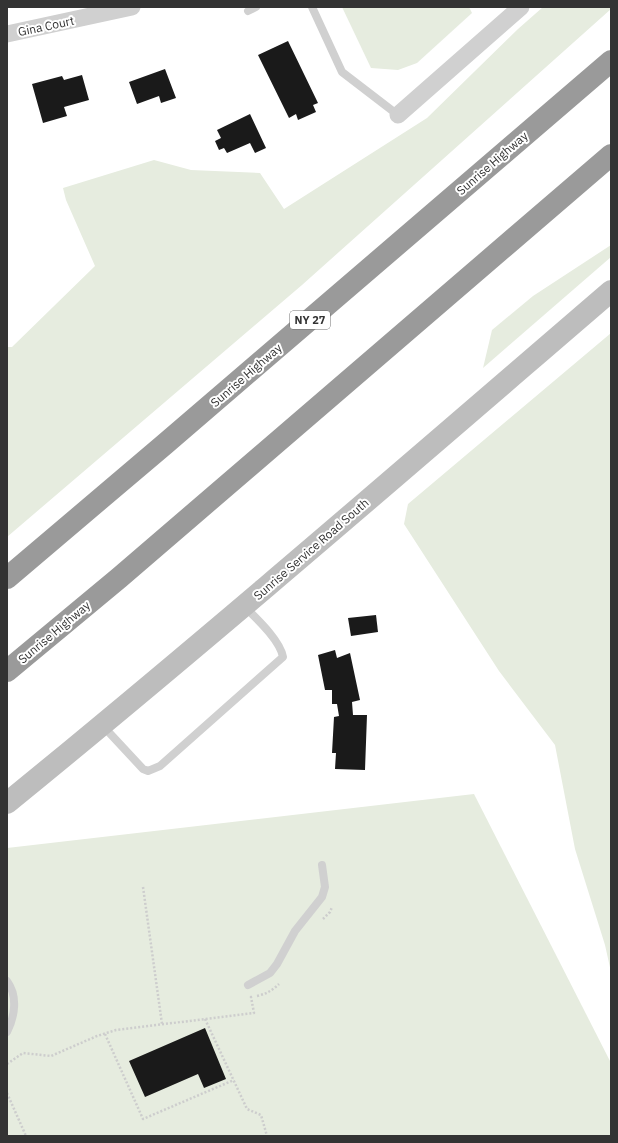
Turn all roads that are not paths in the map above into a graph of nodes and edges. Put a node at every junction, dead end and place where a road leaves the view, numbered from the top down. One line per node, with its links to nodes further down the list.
1 (132, 7): 6 (street, Gina Court)
2 (256, 7): 5 (lane)
3 (312, 7): 8 (lane)
4 (521, 7): 8 (street)
5 (248, 11)
6 (7, 34)
7 (611, 61): 11 (highway, Sunrise Highway / NY 27)
8 (398, 115)
9 (611, 155): 13 (highway, Sunrise Highway)
10 (611, 291): 12 (main road, Sunrise Service Road South)
11 (7, 578)
12 (244, 606): 14 (main road, Sunrise Service Road South); 14 (lane)
13 (7, 671)
14 (102, 725): 15 (main road, Sunrise Service Road South)
15 (7, 803)
16 (322, 865): 18 (lane)
17 (7, 981): 19 (lane)
18 (248, 985)
19 (7, 1032)

